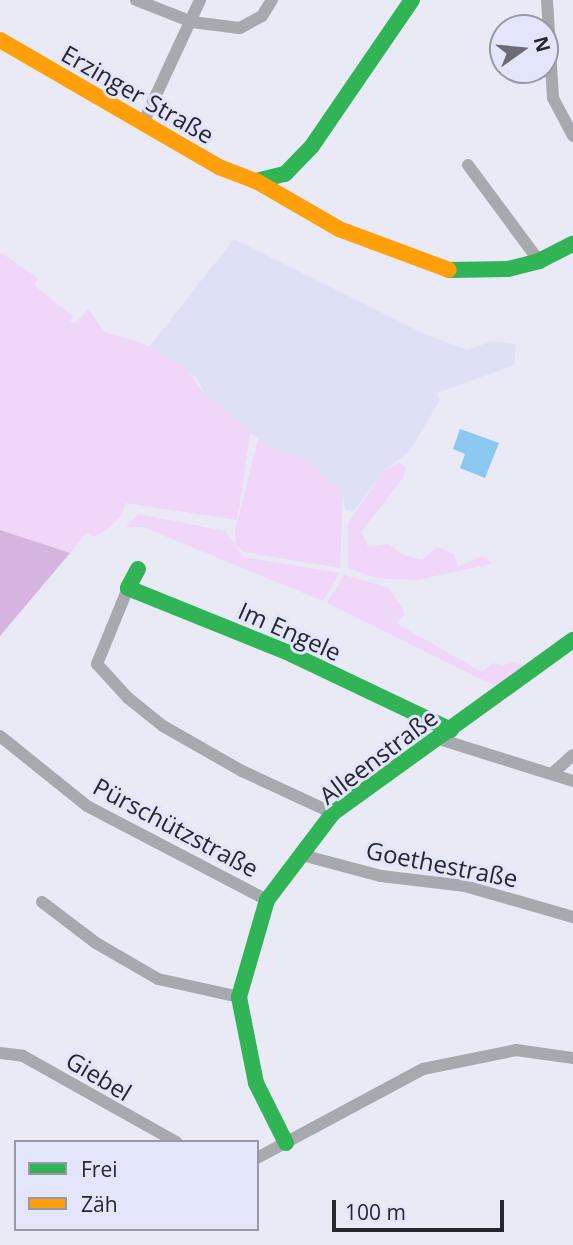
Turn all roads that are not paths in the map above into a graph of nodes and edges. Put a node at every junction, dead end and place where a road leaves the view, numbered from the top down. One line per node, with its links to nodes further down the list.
1 (136, 0): 6 (street)
2 (200, 0): 6 (street)
3 (272, 0): 6 (street)
4 (412, 0): 11 (street)
5 (547, 0): 9 (street)
6 (192, 22): 8 (street)
7 (0, 40): 8 (street, Erzinger Straße)
8 (143, 123): 11 (street, Erzinger Straße)
9 (573, 136)
10 (468, 165): 13 (street)
11 (256, 181): 13 (street, Erzinger Straße)
12 (573, 244): 13 (street, Erzinger Straße)
13 (539, 261)
14 (138, 569): 15 (street)
15 (128, 588): 17 (street, Im Engele); 22 (street)
16 (573, 640): 17 (street, Alleenstraße)
17 (445, 735): 20 (street); 22 (street, Alleenstraße)
18 (0, 736): 24 (street, Pürschützstraße)
19 (573, 755): 20 (street)
20 (555, 772): 21 (street)
21 (573, 781)
22 (333, 813): 23 (street, Alleenstraße)
23 (302, 855): 24 (street, Alleenstraße); 26 (street, Goethestraße)
24 (267, 900): 27 (street, Alleenstraße)
25 (42, 902): 27 (street)
26 (573, 917)
27 (239, 997): 31 (street, Alleenstraße)
28 (0, 1053): 30 (street, Giebel)
29 (573, 1058): 31 (street)
30 (172, 1140)
31 (286, 1143): 32 (street)
32 (259, 1157)

